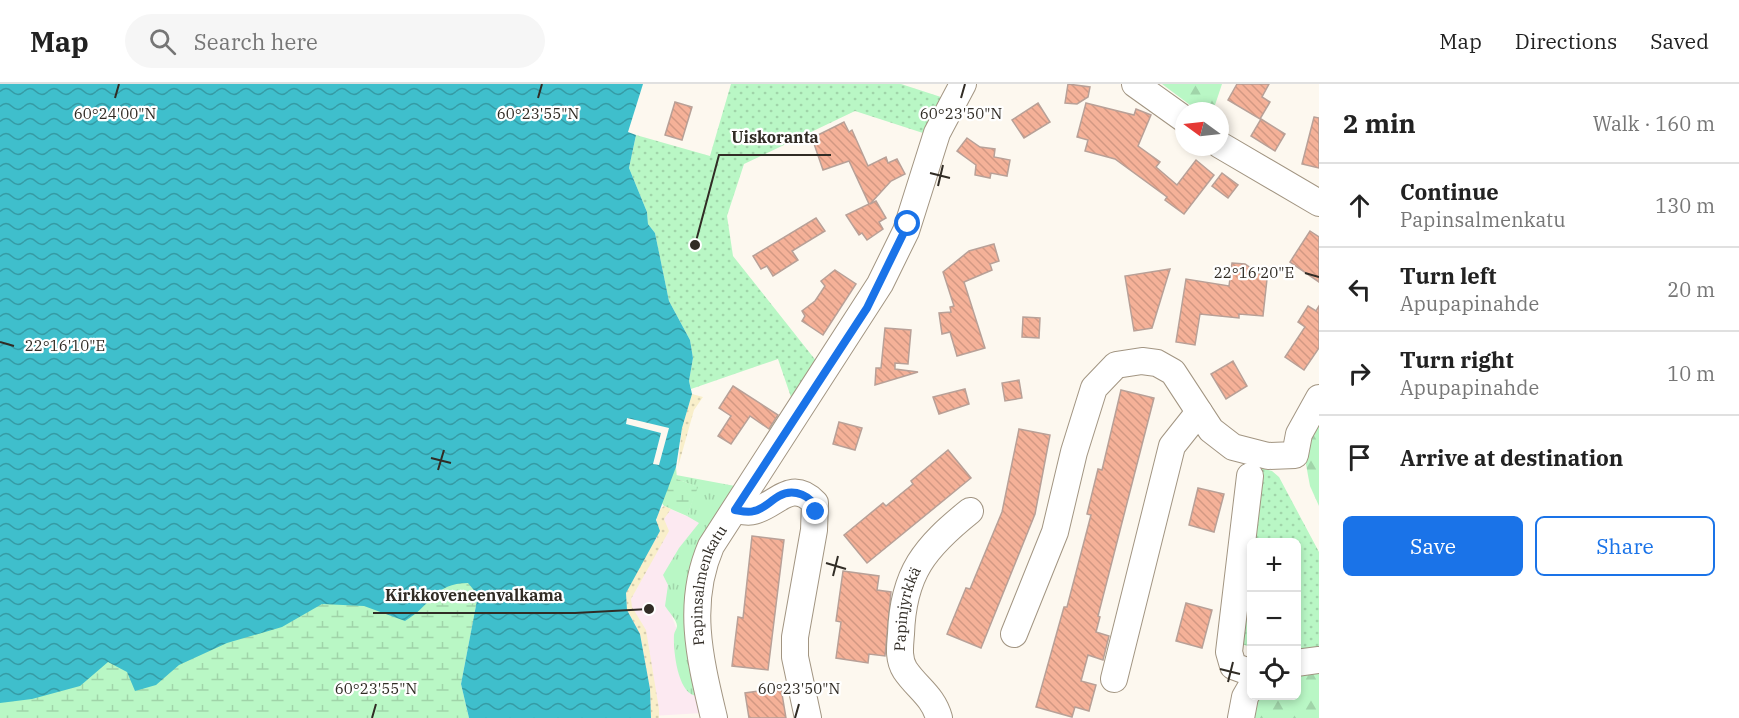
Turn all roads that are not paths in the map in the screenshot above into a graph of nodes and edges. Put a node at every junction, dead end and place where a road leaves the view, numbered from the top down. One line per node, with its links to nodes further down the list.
1 (963, 84): 9 (street, Papinsalmenkatu)
2 (1135, 84): 3 (street)
3 (1175, 113)
4 (1229, 150): 5 (street)
5 (1319, 203)
6 (1319, 398): 7 (street)
7 (1199, 412): 11 (street); 15 (street)
8 (1250, 476): 14 (street)
9 (735, 510): 17 (street, Papinsalmenkatu); 18 (street)
10 (970, 511): 19 (street, Papinjyrkkä)
11 (1014, 634)
12 (1319, 660): 13 (street)
13 (1301, 662)
14 (1247, 671)
15 (1114, 679)
16 (1247, 693): 20 (street)
17 (714, 718)
18 (808, 718)
19 (939, 718)
20 (1241, 718)

